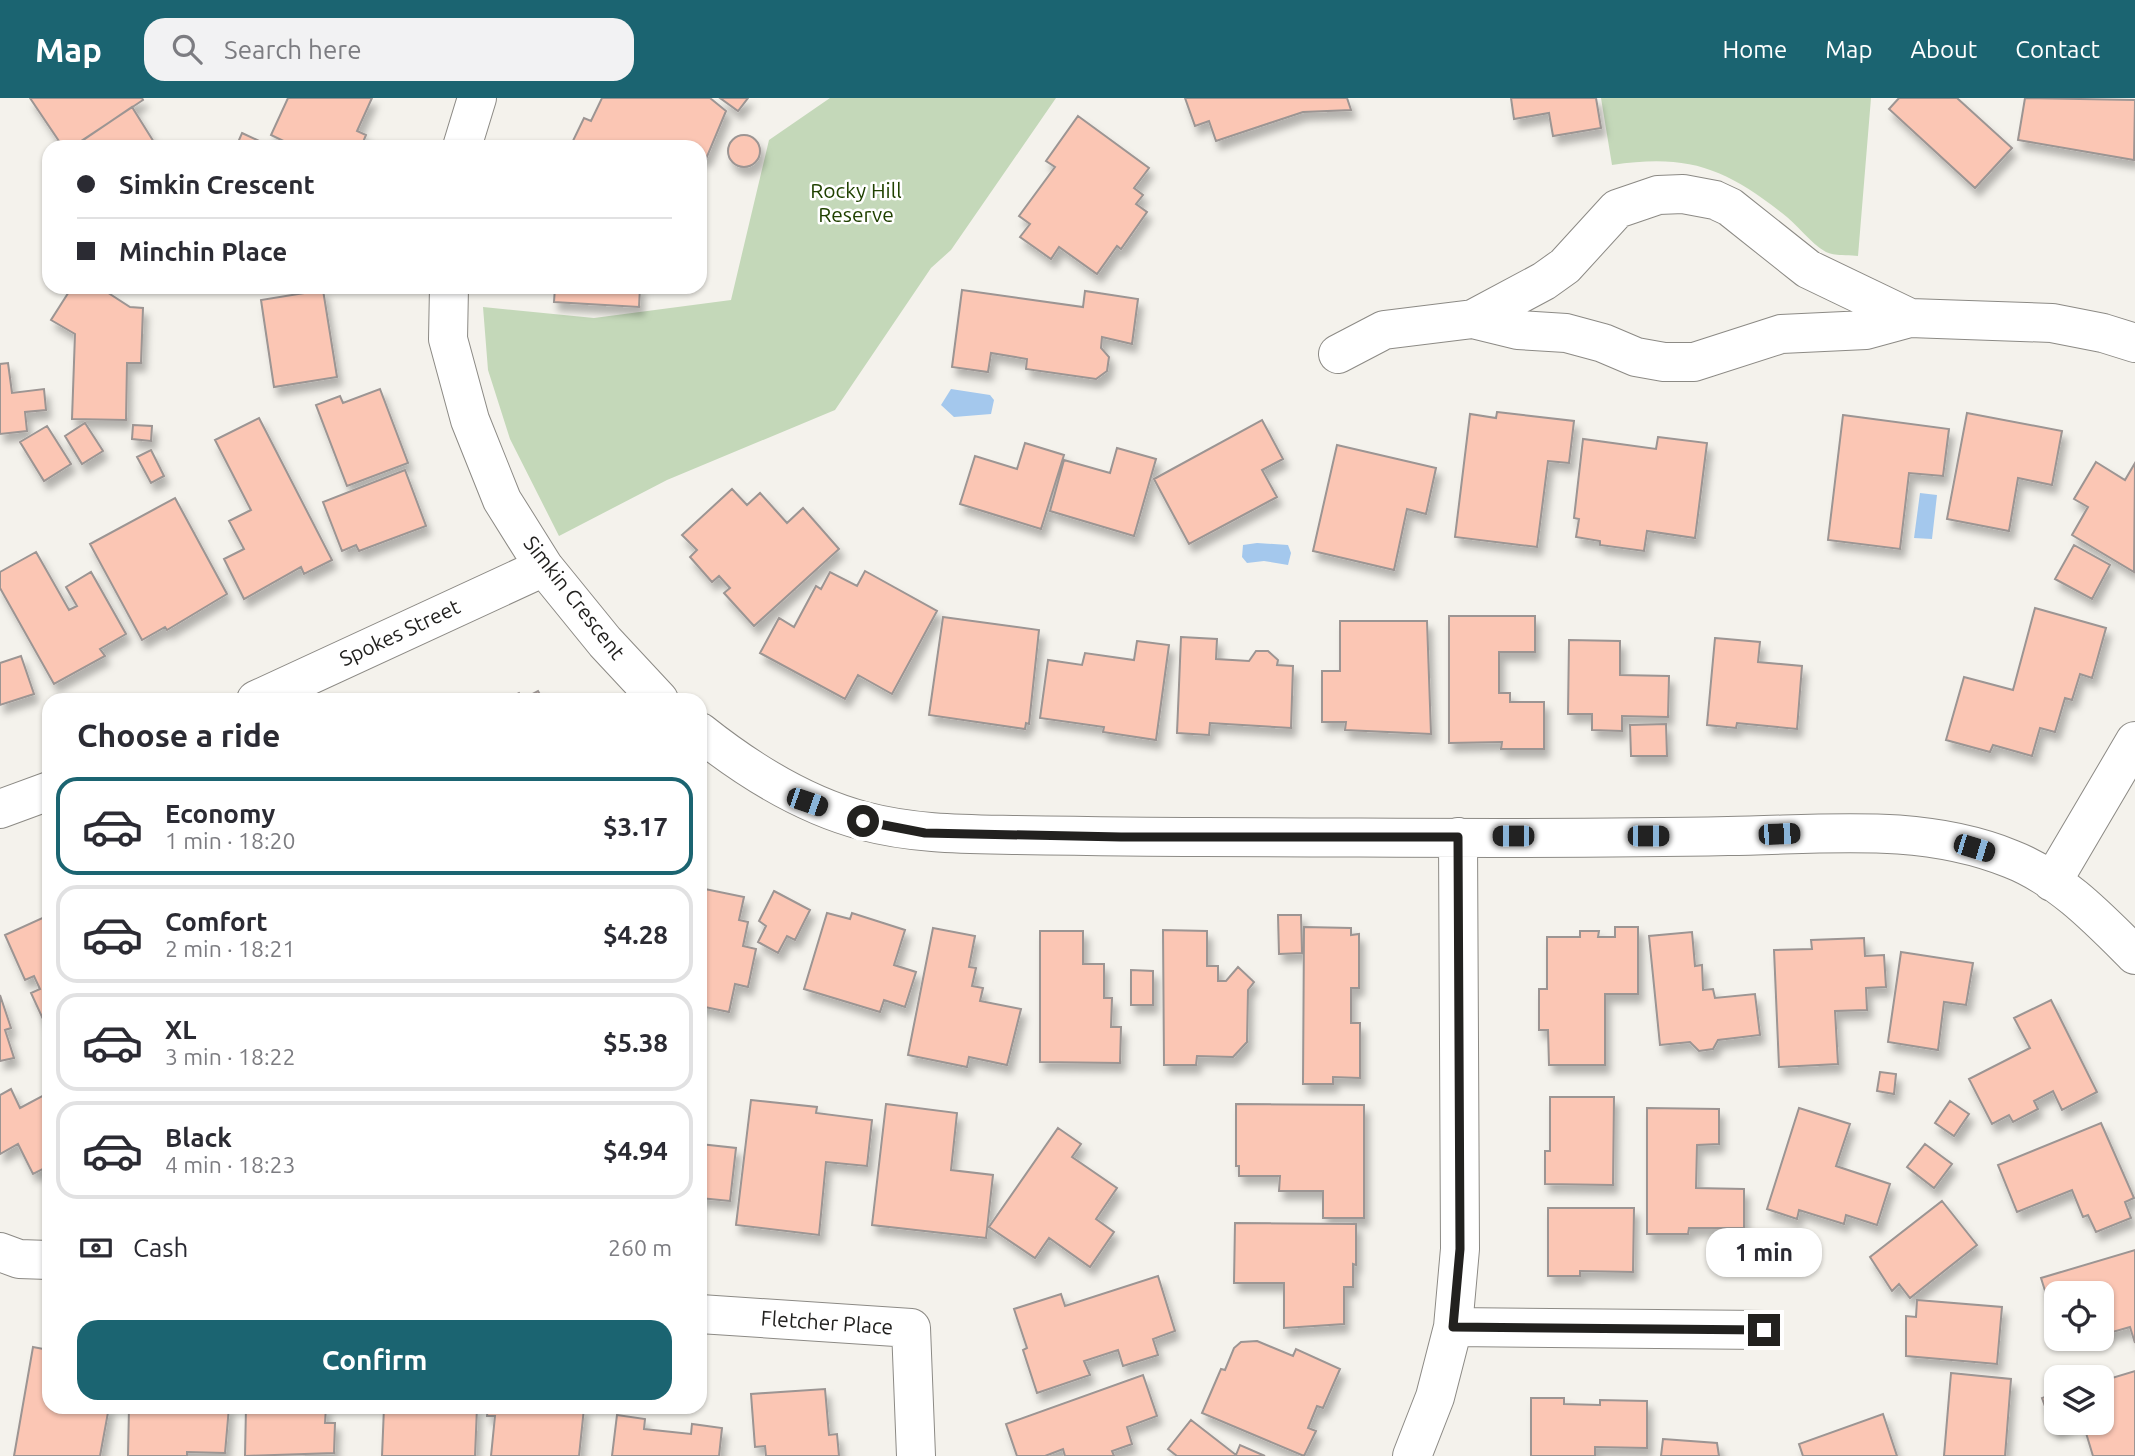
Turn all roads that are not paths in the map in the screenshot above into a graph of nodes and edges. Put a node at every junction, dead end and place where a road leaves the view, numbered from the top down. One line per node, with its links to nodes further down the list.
1 (477, 98): 2 (street)
2 (464, 140)
3 (449, 294): 8 (street, Simkin Crescent)
4 (1910, 318): 5 (street); 5 (street); 6 (street)
5 (1473, 319): 7 (street)
6 (2135, 343)
7 (1338, 354)
8 (544, 567): 9 (street, Spokes Street); 10 (street, Simkin Crescent)
9 (271, 693)
10 (652, 693)
11 (707, 737): 15 (street)
12 (2135, 741): 16 (street)
13 (42, 793): 14 (street)
14 (0, 809)
15 (1458, 837): 16 (street); 21 (street)
16 (2052, 882): 17 (street)
17 (2135, 955)
18 (0, 1252): 19 (street)
19 (42, 1260)
20 (707, 1314): 23 (street, Fletcher Place)
21 (1453, 1327): 22 (street); 24 (street)
22 (1764, 1330)
23 (916, 1456)
24 (1412, 1456)

